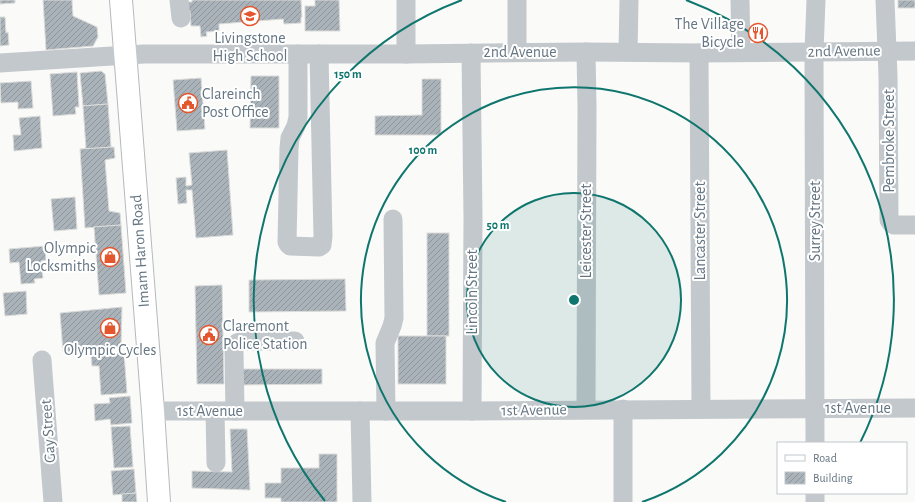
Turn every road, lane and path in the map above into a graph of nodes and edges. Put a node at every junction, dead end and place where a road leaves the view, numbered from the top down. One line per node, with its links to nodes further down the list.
1 (121, 0): 20 (main road, Imam Haron Road)
2 (406, 0): 19 (street)
3 (517, 0): 10 (street)
4 (629, 0): 12 (street)
5 (740, 0): 13 (street)
6 (816, 0): 14 (street, Surrey Street)
7 (885, 0): 8 (street)
8 (886, 51): 9 (street, 2nd Avenue); 14 (street, 2nd Avenue); 23 (street, Pembroke Street)
9 (915, 51)
10 (517, 52): 11 (street, 2nd Avenue); 15 (street, 2nd Avenue)
11 (586, 52): 12 (street, 2nd Avenue); 28 (street, Leicester Street)
12 (628, 52): 16 (street, 2nd Avenue)
13 (741, 52): 14 (street, 2nd Avenue); 16 (street, 2nd Avenue)
14 (814, 52): 26 (street, Surrey Street)
15 (471, 53): 19 (street, 2nd Avenue); 31 (street, Lincoln Street)
16 (699, 53): 30 (street, Lancaster Street)
17 (298, 54): 18 (street, 2nd Avenue); 18 (street); 20 (street, 2nd Avenue)
18 (319, 54): 19 (street, 2nd Avenue)
19 (406, 54)
20 (125, 56): 21 (street, 2nd Avenue); 32 (main road, Imam Haron Road)
21 (0, 63)
22 (393, 219): 36 (street)
23 (906, 225)
24 (295, 341): 34 (street)
25 (42, 360): 39 (street, Gay Street)
26 (815, 408): 27 (street, 1st Avenue); 30 (street, 1st Avenue); 37 (street, Surrey Street)
27 (915, 408)
28 (586, 409): 29 (street, 1st Avenue); 31 (street, 1st Avenue)
29 (623, 409): 30 (street, 1st Avenue); 42 (street)
30 (701, 409)
31 (472, 410): 36 (street, 1st Avenue)
32 (153, 411): 33 (street, 1st Avenue); 40 (main road, Imam Haron Road)
33 (215, 411): 34 (street, 1st Avenue); 38 (street)
34 (234, 411): 35 (street, 1st Avenue)
35 (360, 411): 36 (street, 1st Avenue); 41 (street)
36 (386, 411)
37 (815, 442)
38 (216, 463)
39 (53, 502)
40 (159, 502)
41 (362, 502)
42 (623, 502)

